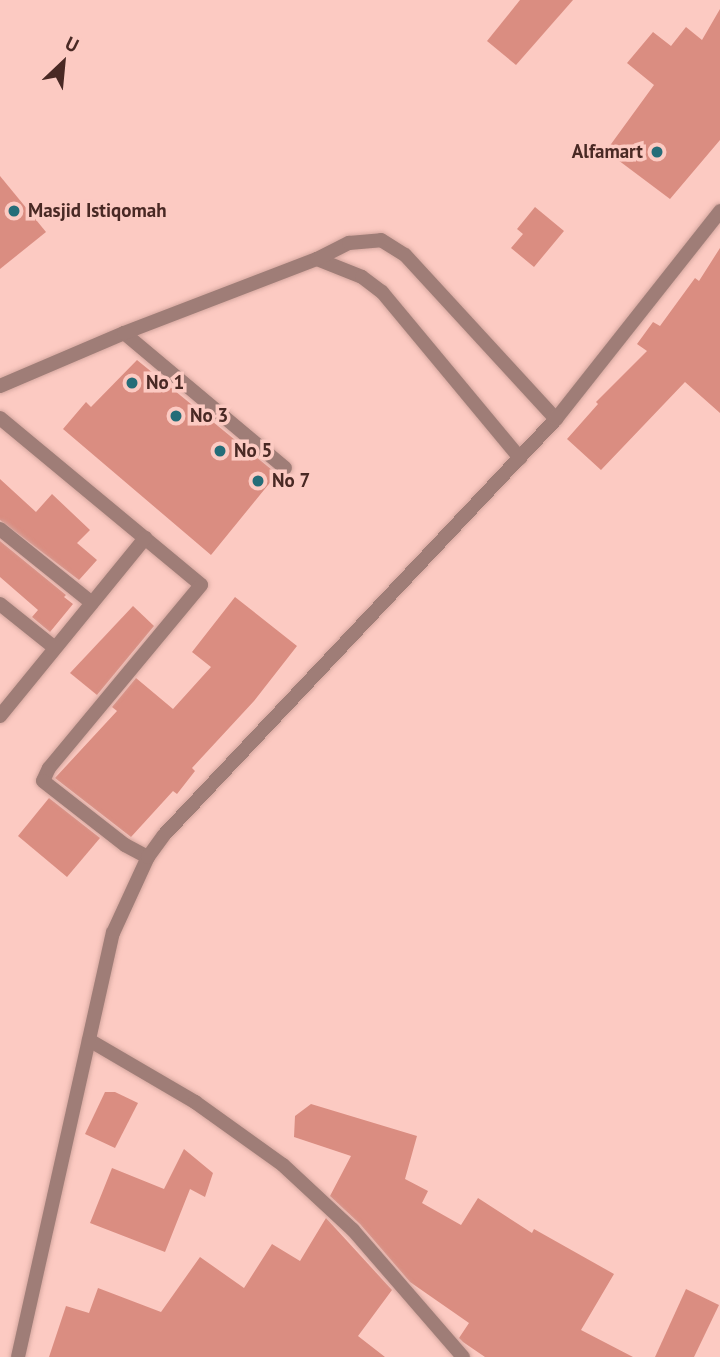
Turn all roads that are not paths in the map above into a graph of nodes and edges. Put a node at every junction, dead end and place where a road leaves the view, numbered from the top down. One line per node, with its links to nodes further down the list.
1 (720, 211): 6 (street)
2 (317, 259): 3 (street); 6 (street); 7 (street)
3 (124, 333): 4 (street); 8 (street)
4 (0, 386)
5 (0, 418): 10 (street)
6 (556, 419): 7 (street)
7 (520, 458): 15 (street)
8 (285, 468)
9 (0, 529): 11 (street)
10 (145, 538): 11 (street); 15 (street)
11 (92, 603): 13 (street)
12 (0, 604): 13 (street)
13 (55, 648): 14 (street)
14 (0, 716)
15 (148, 857): 16 (street)
16 (89, 1040): 17 (street); 18 (street)
17 (18, 1357)
18 (463, 1357)

